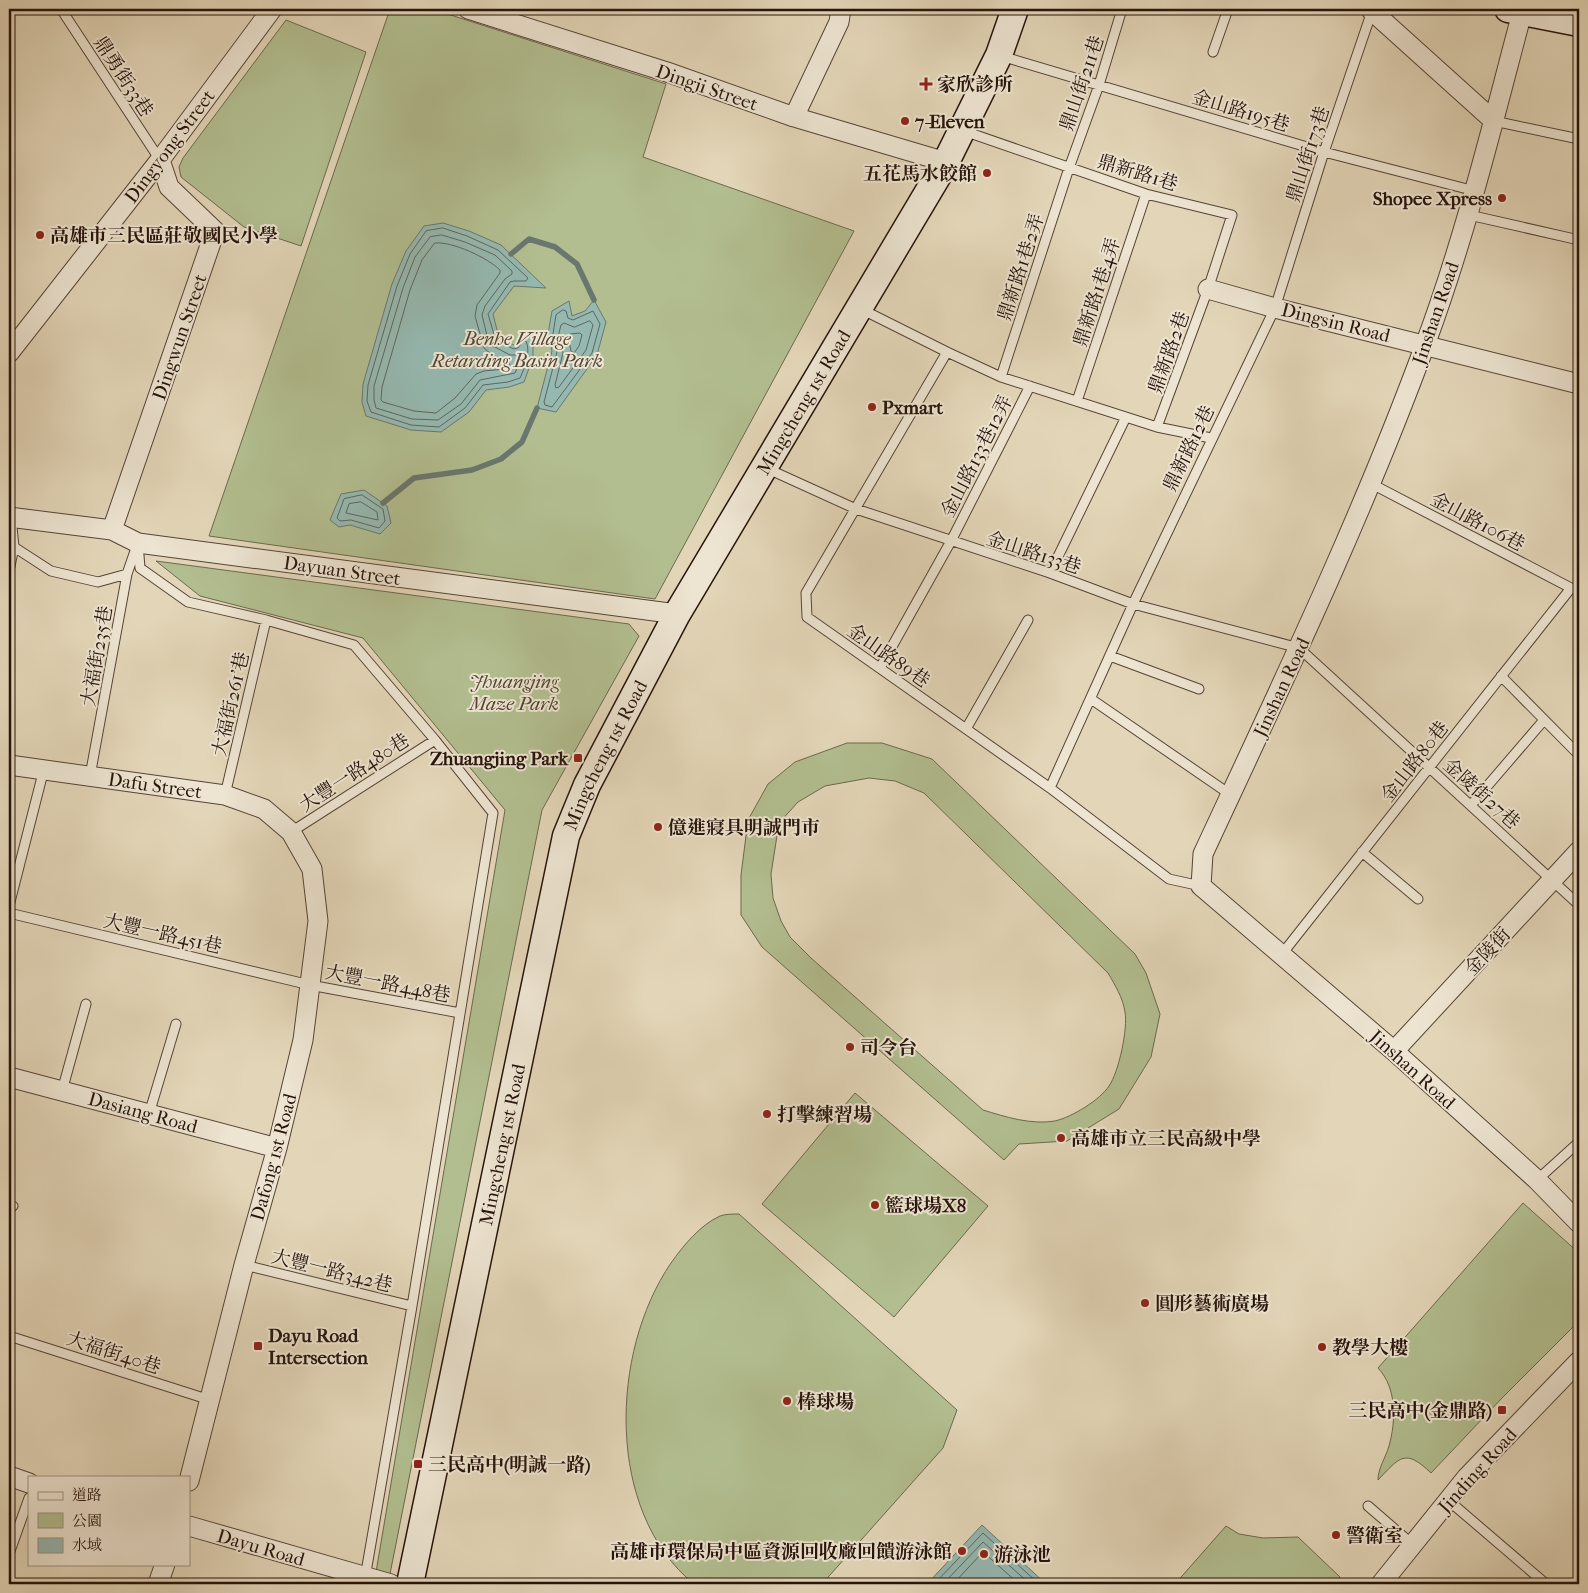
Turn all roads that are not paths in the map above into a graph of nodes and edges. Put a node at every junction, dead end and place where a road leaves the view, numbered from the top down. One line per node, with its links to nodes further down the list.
1 (61, 9): 19 (lane, 鼎勇街33巷)
2 (272, 9): 19 (street, Dingyong Street)
3 (468, 9): 14 (street, Dingji Street)
4 (841, 9): 14 (street)
5 (1015, 9): 12 (street, Mingcheng 1st Road)
6 (1122, 9): 13 (lane, 鼎山街211巷)
7 (1228, 9): 11 (lane)
8 (1372, 10): 15 (street); 18 (lane, 鼎山街173巷)
9 (1518, 10): 10 (street); 15 (street, Jinshan Road)
10 (1579, 23)
11 (1214, 52)
12 (999, 55): 13 (lane, 金山路195巷); 16 (street, Mingcheng 1st Road)
13 (1099, 85): 18 (lane, 金山路195巷); 21 (lane, 鼎山街211巷)
14 (794, 117): 20 (street, Dingji Street)
15 (1494, 121): 17 (lane); 22 (street, Jinshan Road)
16 (962, 130): 20 (street, Mingcheng 1st Road); 21 (lane, 鼎新路1巷)
17 (1579, 138)
18 (1324, 152): 22 (lane, 金山路195巷); 28 (lane, 鼎山街173巷)
19 (160, 160): 31 (street, Dingyong Street); 43 (street, Dingwun Street)
20 (946, 162): 27 (street, Mingcheng 1st Road)
21 (1068, 168): 23 (lane, 鼎新路1巷); 32 (lane, 鼎新路1巷2弄)
22 (1475, 191): 24 (street, Jinshan Road)
23 (1146, 194): 26 (lane, 鼎新路1巷); 35 (lane, 鼎新路1巷4弄)
24 (1469, 215): 25 (lane); 29 (street, Jinshan Road)
25 (1579, 240)
26 (1208, 289): 28 (street, Dingsin Road); 37 (lane, 鼎新路2巷)
27 (858, 308): 30 (lane); 39 (street, Mingcheng 1st Road)
28 (1275, 308): 29 (street, Dingsin Road); 38 (lane, 鼎新路12巷)
29 (1426, 345): 33 (street, Dingsin Road); 40 (street, Jinshan Road)
30 (947, 352): 32 (lane); 41 (lane, 金山路89巷)
31 (9, 354)
32 (1002, 377): 34 (lane)
33 (1579, 384)
34 (1030, 386): 35 (lane); 44 (lane, 金山路133巷12弄)
35 (1077, 401): 36 (lane)
36 (1126, 417): 37 (lane); 48 (lane)
37 (1157, 427): 38 (lane)
38 (1211, 438): 51 (lane, 鼎新路12巷)
39 (765, 467): 41 (lane, 金山路133巷); 52 (street, Mingcheng 1st Road)
40 (1370, 483): 50 (lane, 金山路106巷); 55 (street, Jinshan Road)
41 (856, 509): 44 (lane, 金山路133巷); 57 (lane, 金山路89巷)
42 (9, 518): 43 (street, Dayuan Street); 46 (lane)
43 (112, 530): 45 (street, Dayuan Street)
44 (951, 541): 48 (lane, 金山路133巷); 57 (lane, 金山路133巷12弄)
45 (138, 543): 49 (lane, 大福街235巷); 52 (street, Dayuan Street); 53 (lane)
46 (14, 547): 47 (lane); 49 (lane)
47 (9, 571)
48 (1050, 573): 51 (lane, 金山路133巷)
49 (127, 574): 68 (lane, 大福街235巷)
50 (1575, 588): 58 (lane, 金山路80巷)
51 (1133, 604): 55 (lane, 金山路133巷); 56 (lane, 鼎新路12巷)
52 (677, 614): 113 (street, Mingcheng 1st Road)
53 (266, 620): 63 (lane); 70 (lane, 大福街261'巷)
54 (1028, 620): 62 (lane)
55 (1300, 648): 66 (lane, 金陵街27巷); 71 (street, Jinshan Road)
56 (1110, 656): 59 (lane); 60 (lane, 鼎新路12巷)
57 (880, 668): 62 (lane, 金山路89巷)
58 (1501, 676): 61 (lane); 66 (lane, 金山路80巷)
59 (1199, 689)
60 (1091, 698): 69 (lane, 鼎新路12巷); 71 (lane)
61 (1544, 720): 64 (lane); 72 (lane)
62 (966, 729): 69 (lane, 金山路89巷)
63 (435, 740): 73 (lane, 大豐一路480巷); 85 (lane)
64 (1579, 755)
65 (9, 764): 67 (street, Dafu Street)
66 (1430, 767): 72 (lane, 金陵街27巷); 75 (lane, 金山路80巷)
67 (44, 769): 68 (street, Dafu Street); 80 (lane)
68 (90, 776): 70 (street, Dafu Street)
69 (1050, 788): 77 (lane, 金山路89巷)
70 (225, 795): 73 (street, Dafu Street)
71 (1231, 795): 77 (street, Jinshan Road)
72 (1471, 805): 76 (lane, 金陵街27巷)
73 (291, 832): 83 (street, Dafong 1st Road)
74 (1579, 851): 76 (street, 金陵街)
75 (1362, 852): 78 (lane); 82 (lane, 金山路80巷)
76 (1553, 880): 79 (lane, 金陵街27巷); 87 (street, 金陵街)
77 (1201, 886): 82 (street, Jinshan Road)
78 (1418, 899)
79 (1579, 905)
80 (9, 906)
81 (9, 913): 83 (lane, 大豐一路451巷)
82 (1282, 954): 87 (street, Jinshan Road)
83 (310, 985): 85 (lane, 大豐一路448巷); 92 (street, Dafong 1st Road)
84 (86, 1004): 89 (lane)
85 (460, 1013): 96 (lane)
86 (176, 1024): 90 (lane)
87 (1394, 1051): 93 (street, Jinshan Road)
88 (9, 1077): 89 (street, Dasiang Road)
89 (62, 1091): 90 (street, Dasiang Road)
90 (149, 1114): 92 (street, Dasiang Road)
91 (1579, 1142): 93 (lane)
92 (277, 1148): 95 (street, Dafong 1st Road)
93 (1537, 1180): 94 (street, Jinshan Road)
94 (1579, 1223)
95 (244, 1265): 96 (lane, 大豐一路342巷); 99 (street, Dafong 1st Road)
96 (412, 1306): 110 (lane)
97 (9, 1336): 99 (lane, 大福街40巷)
98 (1579, 1361): 103 (street, Jinding Road)
99 (210, 1400): 101 (street, Dafong 1st Road)
100 (9, 1476): 102 (street)
101 (190, 1477)
102 (28, 1483)
103 (1448, 1500): 107 (street, Jinding Road); 115 (lane)
104 (28, 1501): 108 (lane)
105 (1368, 1506): 107 (lane)
106 (190, 1526): 110 (street, Dayu Road)
107 (1412, 1544): 114 (street, Jinding Road)
108 (9, 1554)
109 (164, 1566): 111 (street)
110 (364, 1581): 112 (street, Dayu Road)
111 (158, 1584)
112 (391, 1584)
113 (410, 1584)
114 (1382, 1584)
115 (1546, 1584)

